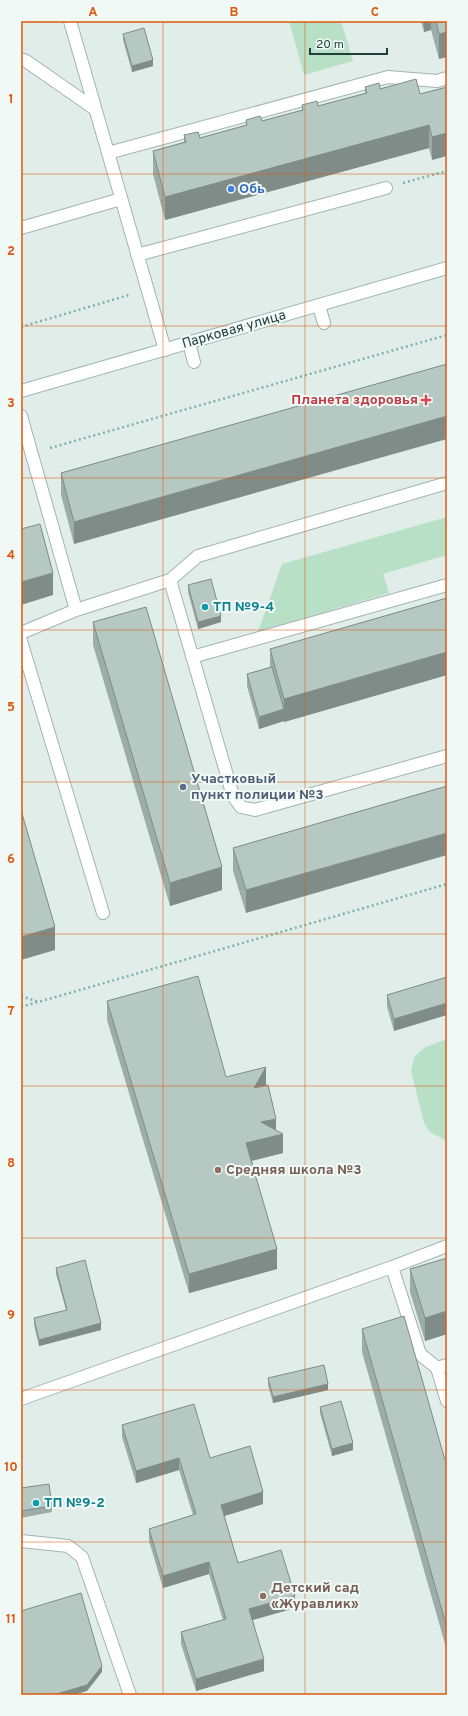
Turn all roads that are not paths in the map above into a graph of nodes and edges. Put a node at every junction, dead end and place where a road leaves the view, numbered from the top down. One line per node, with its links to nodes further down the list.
1 (70, 21): 4 (main road)
2 (21, 59): 4 (main road)
3 (447, 78): 5 (main road)
4 (95, 109): 5 (main road)
5 (108, 153): 7 (main road)
6 (386, 188): 9 (main road)
7 (121, 199): 8 (main road); 9 (main road)
8 (21, 228)
9 (136, 255): 14 (main road)
10 (447, 268): 11 (main road, Парковая улица)
11 (319, 306): 12 (main road); 13 (main road, Парковая улица)
12 (324, 323)
13 (189, 343): 14 (main road, Парковая улица); 15 (main road)
14 (165, 350): 16 (main road, Парковая улица)
15 (194, 362)
16 (21, 391)
17 (21, 416): 21 (main road)
18 (447, 482): 19 (main road)
19 (170, 580): 21 (main road); 24 (main road)
20 (447, 585): 24 (main road)
21 (76, 610): 22 (main road)
22 (21, 634)
23 (21, 641): 26 (main road)
24 (192, 657): 25 (main road)
25 (447, 756)
26 (103, 913)
27 (447, 1246): 28 (main road)
28 (392, 1267): 29 (main road); 30 (main road)
29 (442, 1366): 31 (main road)
30 (21, 1399)
31 (447, 1402)
32 (21, 1541): 33 (main road)
33 (130, 1695)

